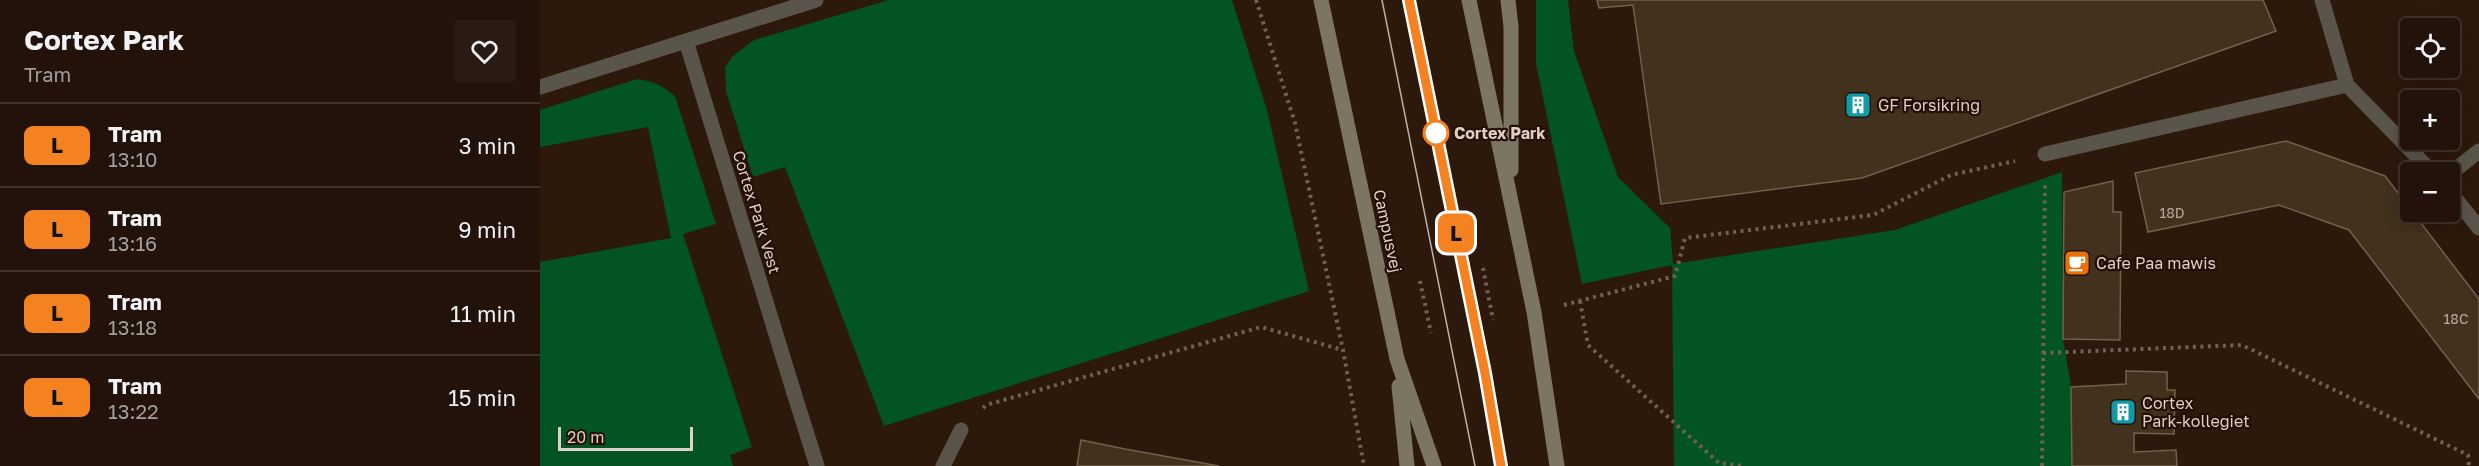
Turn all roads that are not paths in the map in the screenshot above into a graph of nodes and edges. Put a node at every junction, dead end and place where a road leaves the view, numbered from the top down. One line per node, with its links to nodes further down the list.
1 (816, 0): 6 (street)
2 (1321, 0): 16 (street, Campusvej)
3 (1469, 0): 13 (street)
4 (1509, 0): 13 (street)
5 (2322, 0): 7 (street)
6 (686, 41): 8 (street); 18 (street, Cortex Park Vest)
7 (2347, 85): 10 (street); 11 (street)
8 (540, 87)
9 (2479, 150): 12 (street)
10 (2045, 154)
11 (2422, 162)
12 (2460, 166)
13 (1511, 203): 22 (street)
14 (2460, 204): 15 (street)
15 (2479, 228)
16 (1397, 359): 20 (street); 21 (street, Campusvej)
17 (961, 430): 19 (street)
18 (817, 466)
19 (943, 466)
20 (1407, 466)
21 (1434, 466)
22 (1557, 466)

